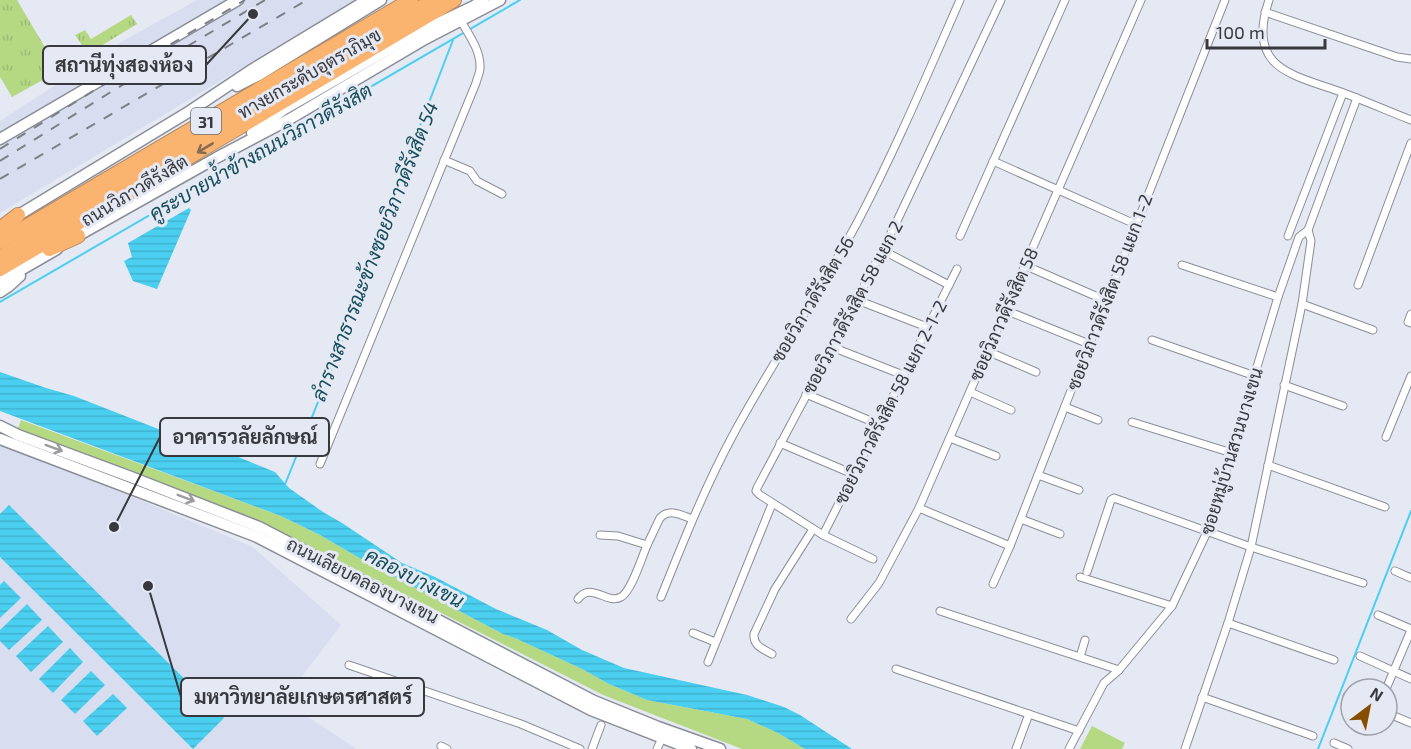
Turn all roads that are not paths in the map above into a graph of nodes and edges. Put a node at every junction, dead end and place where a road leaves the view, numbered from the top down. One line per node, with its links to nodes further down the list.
1 (238, 0): 23 (main road)
2 (367, 0): 21 (main road, 31)
3 (381, 0): 21 (main road)
4 (400, 0): 34 (highway, ถนนวิภาวดีรังสิต / 31)
5 (411, 0): 38 (highway, ทางยกระดับอุตราภิมุข / 31)
6 (434, 0): 40 (highway, ทางยกระดับอุตราภิมุข / 31)
7 (454, 0): 45 (highway, ถนนวิภาวดีรังสิต / 31, one-way to 45)
8 (483, 0): 25 (main road)
9 (500, 0): 17 (main road, ถนนวิภาวดีรังสิต / 31)
10 (960, 0): 91 (street, ซอยวิภาวดีรังสิต 56)
11 (1001, 0): 39 (street, ซอยวิภาวดีรังสิต 58 แยก 2)
12 (1065, 0): 27 (street)
13 (1141, 0): 28 (street, ซอยวิภาวดีรังสิต 58)
14 (1225, 0): 31 (street, ซอยวิภาวดีรังสิต 58 แยก 1-2)
15 (1269, 0): 16 (street)
16 (1265, 12): 18 (street); 19 (street)
17 (465, 28): 25 (main road, ถนนวิภาวดีรังสิต / 31); 26 (street)
18 (1411, 59)
19 (1343, 93): 20 (street); 37 (street)
20 (1357, 98): 22 (street); 33 (street, ซอยหมู่บ้านสวนบางเขน)
21 (190, 111): 30 (main road, 31)
22 (1411, 120)
23 (0, 139)
24 (1411, 143): 48 (street)
25 (216, 158): 35 (main road, ถนนวิภาวดีรังสิต / 31)
26 (444, 160): 29 (street); 83 (street)
27 (993, 161): 28 (street); 36 (street)
28 (1058, 190): 31 (street); 42 (street, ซอยวิภาวดีรังสิต 58)
29 (502, 194)
30 (18, 215): 32 (highway)
31 (1135, 224): 52 (street, ซอยวิภาวดีรังสิต 58 แยก 1-2)
32 (0, 228)
33 (1308, 230): 50 (street, ซอยหมู่บ้านสวนบางเขน); 53 (street, ซอยหมู่บ้านสวนบางเขน)
34 (0, 236)
35 (78, 236): 41 (main road, ถนนวิภาวดีรังสิต / 31); 45 (highway)
36 (960, 236)
37 (1288, 236)
38 (0, 242)
39 (882, 250): 47 (street); 51 (street, ซอยวิภาวดีรังสิต 58 แยก 2)
40 (0, 258)
41 (33, 263): 46 (main road, ถนนวิภาวดีรังสิต / 31); 49 (main road)
42 (1024, 265): 52 (street); 54 (street, ซอยวิภาวดีรังสิต 58)
43 (1182, 265): 50 (street)
44 (957, 269): 47 (street, ซอยวิภาวดีรังสิต 58 แยก 2-1-2)
45 (0, 270)
46 (0, 282)
47 (949, 285): 57 (street, ซอยวิภาวดีรังสิต 58 แยก 2-1-2)
48 (1358, 285)
49 (0, 292)
50 (1278, 297): 65 (street, ซอยหมู่บ้านสวนบางเขน)
51 (857, 300): 57 (street); 61 (street, ซอยวิภาวดีรังสิต 58 แยก 2)
52 (1107, 301): 60 (street, ซอยวิภาวดีรังสิต 58 แยก 1-2)
53 (1302, 304): 58 (street); 67 (street, ซอยหมู่บ้านสวนบางเขน)
54 (1005, 310): 60 (street); 62 (street, ซอยวิภาวดีรังสิต 58)
55 (1411, 314): 56 (street)
56 (1411, 324)
57 (927, 327): 64 (street, ซอยวิภาวดีรังสิต 58 แยก 2-1-2)
58 (1373, 330)
59 (1152, 340): 65 (street)
60 (1089, 344): 70 (street, ซอยวิภาวดีรังสิต 58 แยก 1-2)
61 (832, 347): 64 (street); 69 (street, ซอยวิภาวดีรังสิต 58 แยก 2)
62 (987, 351): 63 (street); 68 (street, ซอยวิภาวดีรังสิต 58)
63 (1036, 372)
64 (903, 375): 75 (street, ซอยวิภาวดีรังสิต 58 แยก 2-1-2)
65 (1255, 376): 81 (street, ซอยหมู่บ้านสวนบางเขน)
66 (1411, 376): 77 (street)
67 (1284, 385): 71 (street); 84 (street, ซอยหมู่บ้านสวนบางเขน)
68 (970, 392): 72 (street); 78 (street, ซอยวิภาวดีรังสิต 58)
69 (806, 394): 75 (street); 80 (street, ซอยวิภาวดีรังสิต 58 แยก 2)
70 (1065, 406): 73 (street); 86 (street, ซอยวิภาวดีรังสิต 58 แยก 1-2)
71 (1343, 406)
72 (1011, 410)
73 (1098, 420)
74 (1132, 422): 81 (street)
75 (878, 424): 85 (street, ซอยวิภาวดีรังสิต 58 แยก 2-1-2)
76 (0, 426): 140 (main road, ถนนเลียบคลองบางเขน, one-way to 140)
77 (1386, 437)
78 (950, 438): 82 (street); 90 (street, ซอยวิภาวดีรังสิต 58)
79 (0, 439): 136 (main road, ถนนเลียบคลองบางเขน)
80 (780, 443): 85 (street); 88 (street, ซอยวิภาวดีรังสิต 58 แยก 2)
81 (1232, 453): 94 (street, ซอยหมู่บ้านสวนบางเขน)
82 (996, 456)
83 (320, 464)
84 (1268, 465): 89 (street); 100 (street, ซอยหมู่บ้านสวนบางเขน)
85 (853, 474): 95 (street, ซอยวิภาวดีรังสิต 58 แยก 2-1-2)
86 (1038, 475): 87 (street); 92 (street, ซอยวิภาวดีรังสิต 58 แยก 1-2)
87 (1079, 490)
88 (772, 504): 93 (street, ซอยวิภาวดีรังสิต 58 แยก 2); 118 (street)
89 (1385, 507)
90 (919, 508): 99 (street); 113 (street, ซอยวิภาวดีรังสิต 58)
91 (692, 519): 98 (street); 108 (street, ซอยวิภาวดีรังสิต 56)
92 (1021, 519): 96 (street); 99 (street, ซอยวิภาวดีรังสิต 58 แยก 1-2)
93 (813, 529): 95 (street, ซอยวิภาวดีรังสิต 58 แยก 2); 119 (street)
94 (1208, 531): 100 (street); 103 (street); 110 (street, ซอยหมู่บ้านสวนบางเขน)
95 (823, 534): 101 (street, ซอยวิภาวดีรังสิต 58 แยก 2)
96 (1060, 534)
97 (600, 535): 98 (street)
98 (647, 545): 109 (street)
99 (1010, 546): 107 (street, ซอยวิภาวดีรังสิต 58 แยก 1-2)
100 (1251, 547): 106 (street); 114 (street, ซอยหมู่บ้านสวนบางเขน)
101 (873, 558)
102 (1395, 571): 105 (street)
103 (1087, 572)
104 (1080, 577): 110 (street)
105 (1411, 578)
106 (1363, 583)
107 (993, 584)
108 (661, 597)
109 (578, 599)
110 (1172, 606): 126 (street, ซอยหมู่บ้านสวนบางเขน)
111 (939, 611): 120 (street)
112 (1378, 615): 115 (street)
113 (850, 619)
114 (1228, 623): 122 (street); 130 (street, ซอยหมู่บ้านสวนบางเขน)
115 (1411, 632): 127 (street)
116 (693, 633): 118 (street)
117 (1085, 640): 120 (street)
118 (715, 642): 123 (street)
119 (772, 654)
120 (1080, 657): 126 (street)
121 (1360, 657): 127 (street)
122 (1334, 660)
123 (708, 662)
124 (349, 665): 137 (street)
125 (896, 669): 131 (street)
126 (1119, 670): 133 (street, ซอยหมู่บ้านสวนบางเขน)
127 (1394, 671): 128 (street); 129 (street)
128 (1391, 677)
129 (1411, 679)
130 (1202, 697): 134 (street); 143 (street, ซอยหมู่บ้านสวนบางเขน)
131 (1029, 714): 133 (street); 141 (street)
132 (601, 724): 138 (street)
133 (1079, 731): 142 (street, ซอยหมู่บ้านสวนบางเขน)
134 (1313, 736)
135 (1334, 743): 144 (street)
136 (660, 744): 139 (main road, ถนนเลียบคลองบางเขน)
137 (580, 749)
138 (592, 749)
139 (691, 749)
140 (720, 749)
141 (1016, 749)
142 (1069, 749)
143 (1185, 749)
144 (1348, 749)

